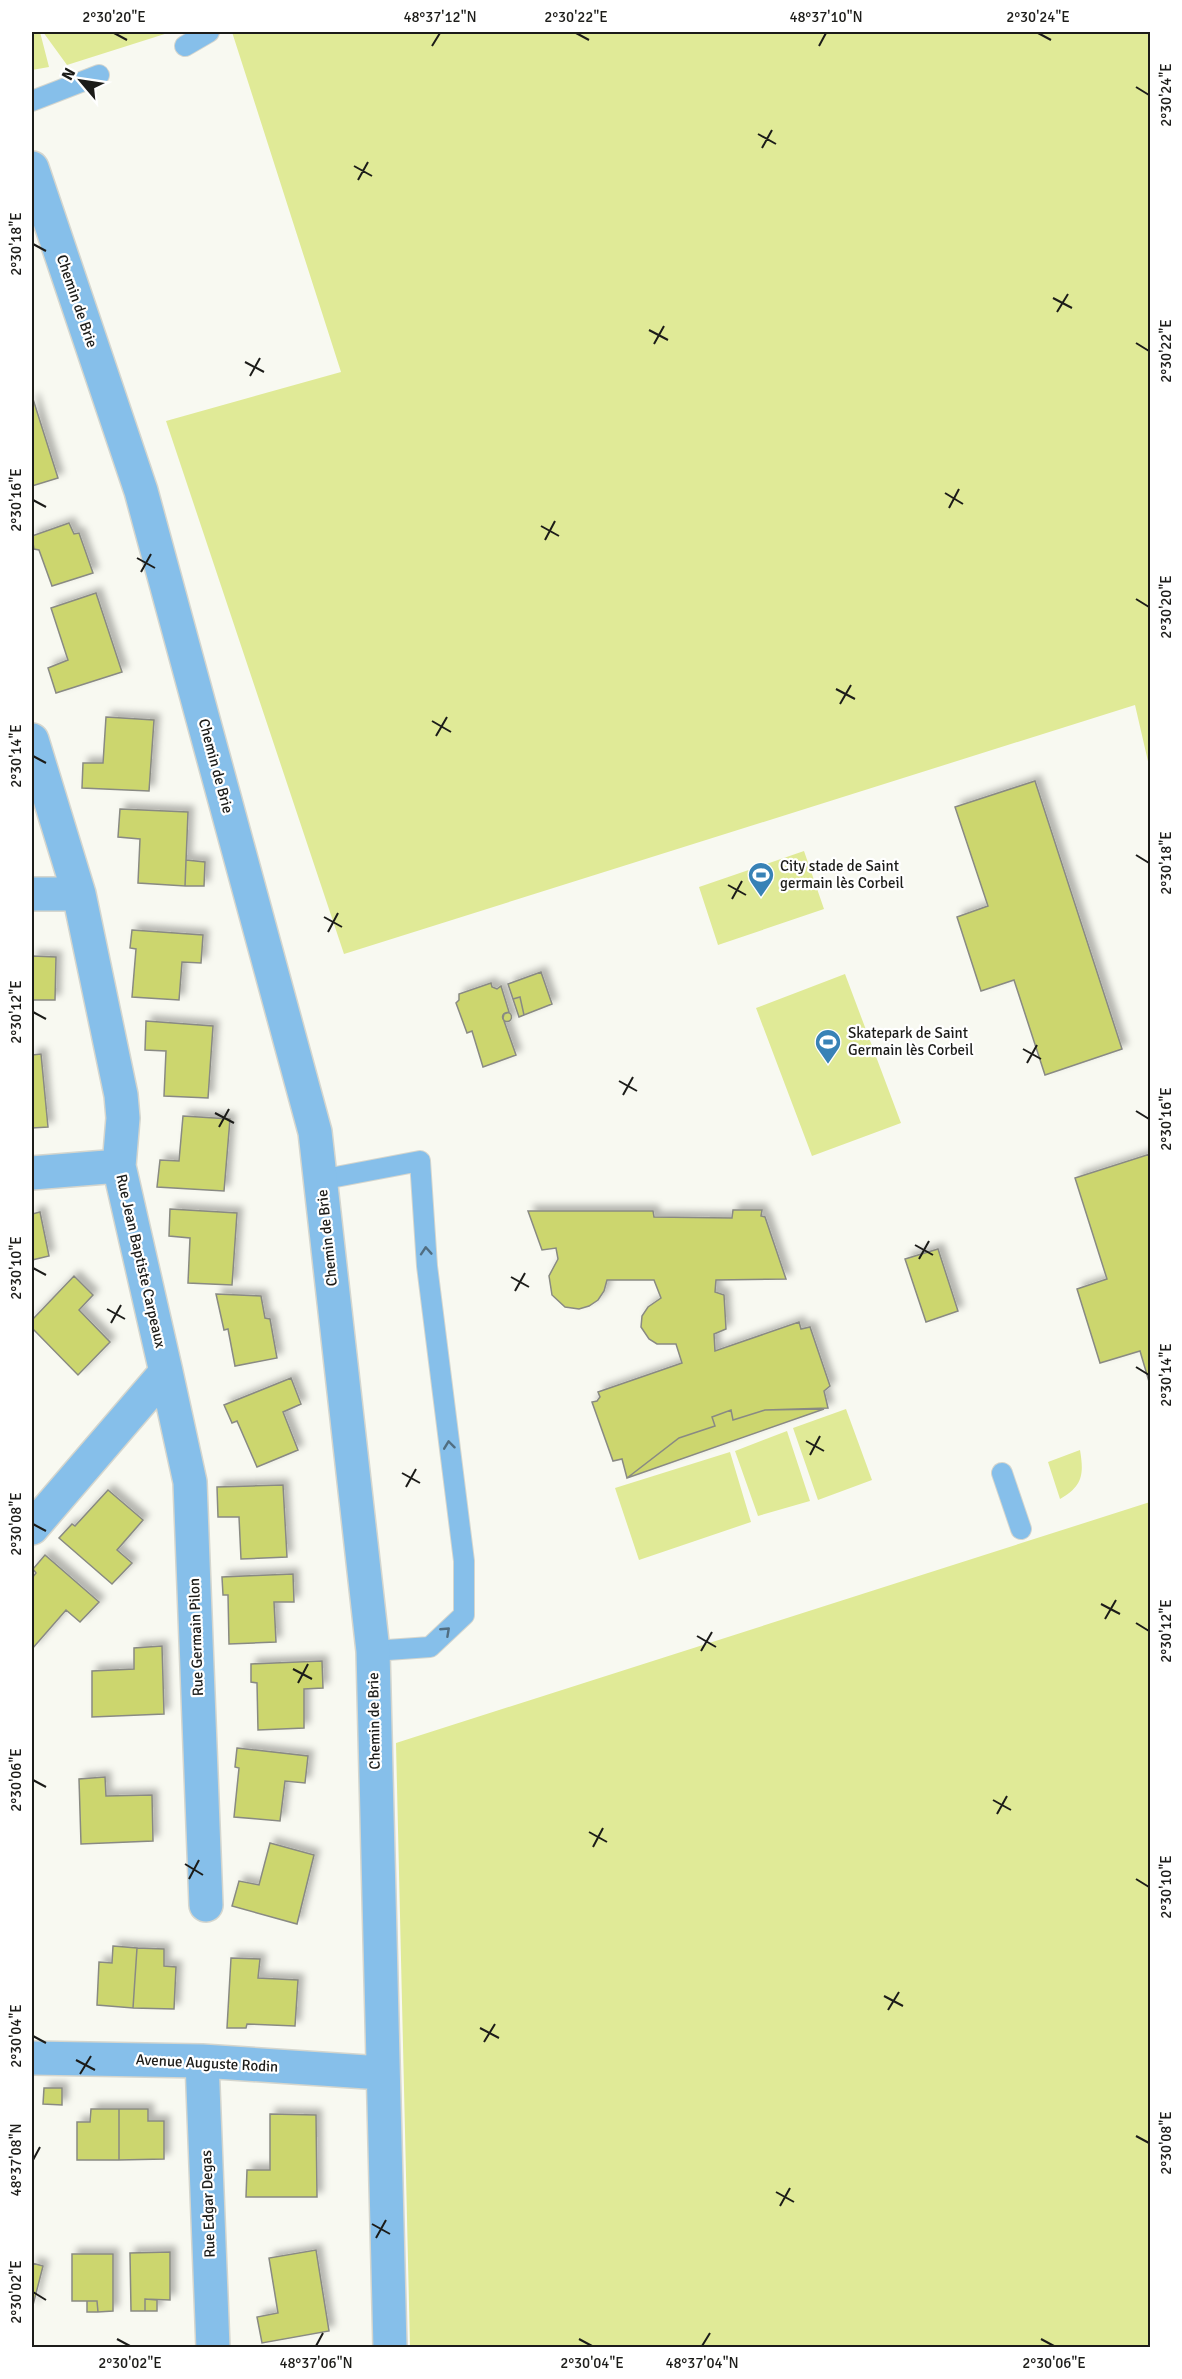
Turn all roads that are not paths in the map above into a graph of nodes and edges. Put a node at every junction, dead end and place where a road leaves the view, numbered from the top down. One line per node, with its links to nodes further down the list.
1 (209, 32): 2 (lane)
2 (185, 46)
3 (99, 75): 4 (lane)
4 (32, 101)
5 (32, 168): 11 (street, Chemin de Brie)
6 (32, 740): 8 (street, Rue Jean Baptiste Carpeaux)
7 (32, 894): 8 (street)
8 (79, 894): 9 (street, Rue Jean Baptiste Carpeaux)
9 (119, 1166): 10 (street); 12 (street, Rue Jean Baptiste Carpeaux)
10 (32, 1173)
11 (320, 1180): 16 (street, Chemin de Brie); 16 (lane, one-way to 11)
12 (166, 1372): 14 (street); 17 (street, Rue Germain Pilon)
13 (1002, 1473): 15 (lane)
14 (32, 1528)
15 (1021, 1529)
16 (373, 1651): 20 (street, Chemin de Brie)
17 (206, 1905)
18 (32, 2058): 19 (street, Avenue Auguste Rodin)
19 (202, 2061): 20 (street, Avenue Auguste Rodin); 21 (street, Rue Edgar Degas)
20 (382, 2073): 22 (street, Chemin de Brie)
21 (213, 2348)
22 (390, 2348)

